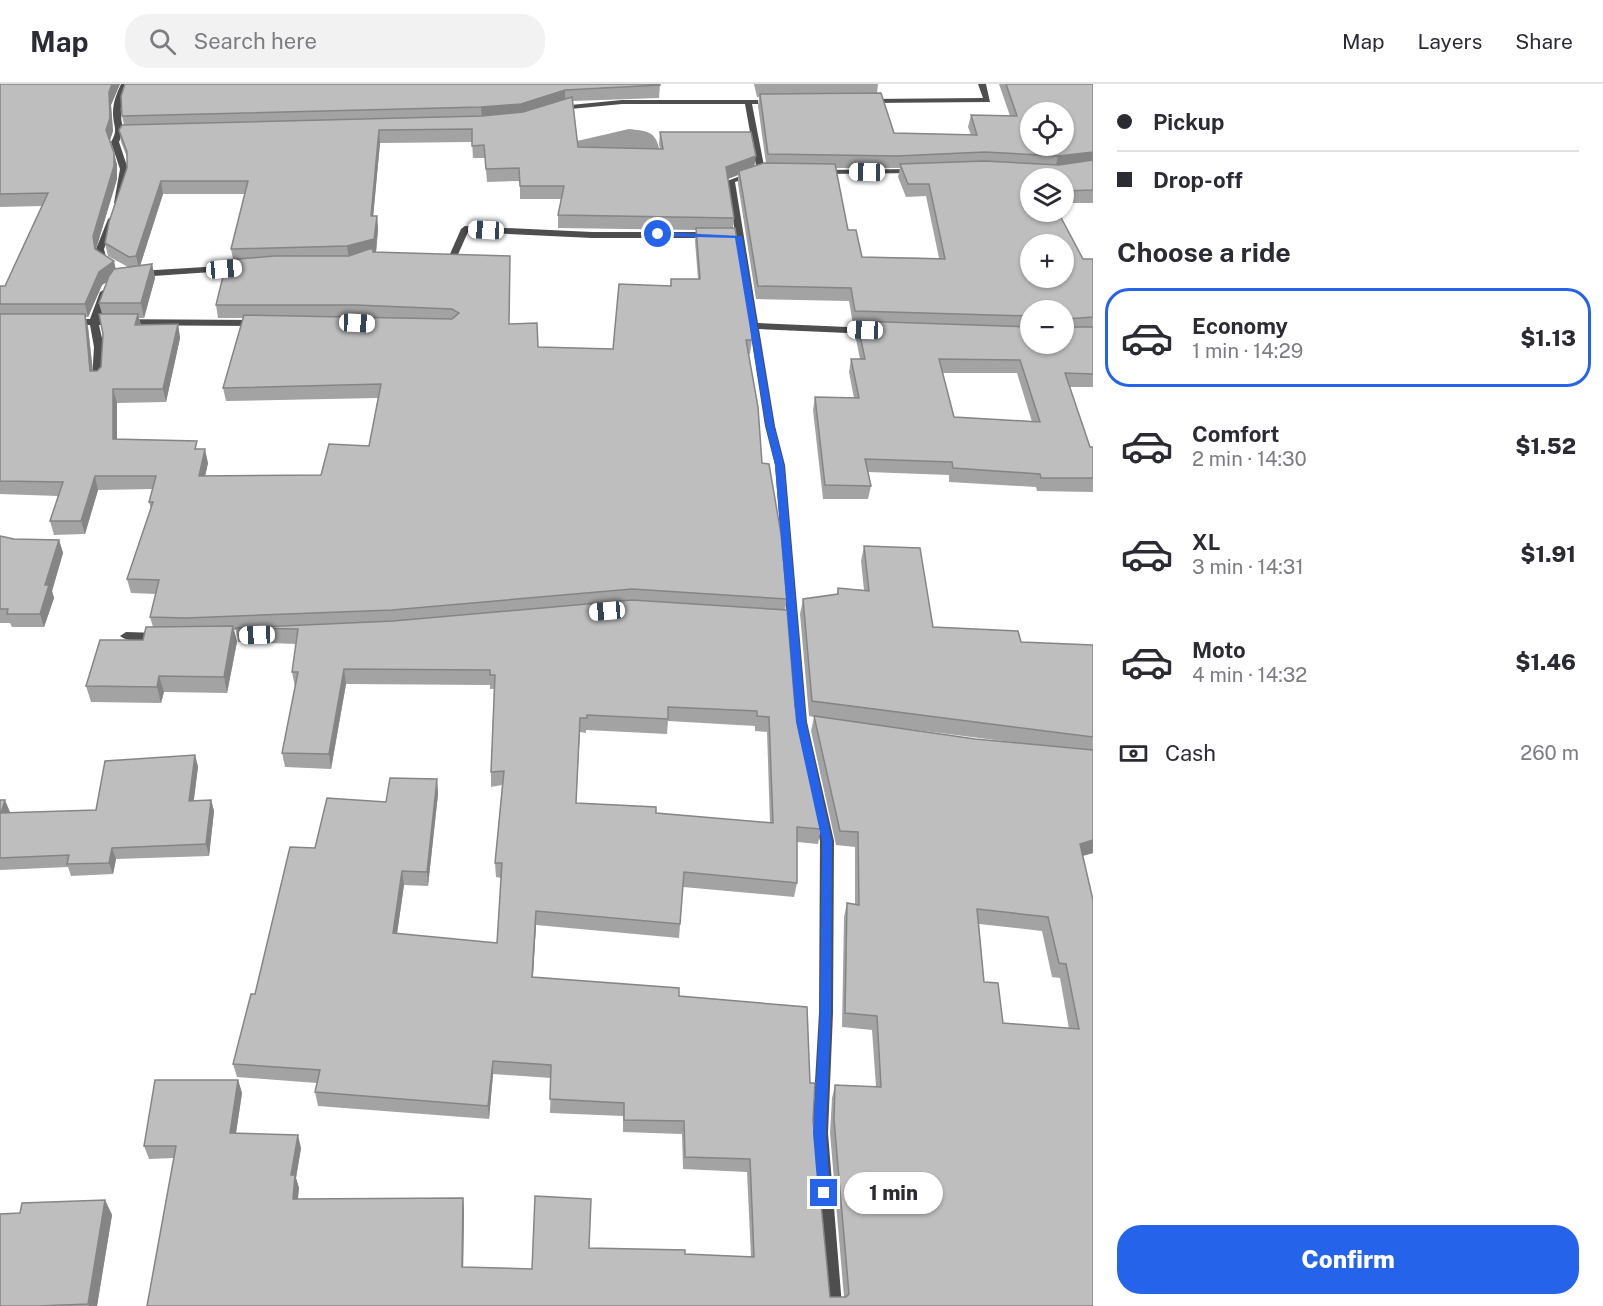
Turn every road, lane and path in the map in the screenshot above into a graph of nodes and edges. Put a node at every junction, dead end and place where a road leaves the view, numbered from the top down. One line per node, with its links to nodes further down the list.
1 (125, 84): 7 (street)
2 (982, 84): 3 (street)
3 (856, 101)
4 (748, 102): 5 (street); 6 (street); 11 (street)
5 (760, 102)
6 (554, 109)
7 (120, 133): 8 (street); 14 (street)
8 (130, 133)
9 (807, 171): 10 (street)
10 (924, 171)
11 (739, 236): 12 (street); 20 (street)
12 (432, 257)
13 (245, 267): 15 (street)
14 (118, 270)
15 (129, 275)
16 (113, 280): 18 (street)
17 (62, 322): 18 (street)
18 (94, 322): 19 (street); 22 (street)
19 (274, 323)
20 (754, 326): 21 (street); 25 (street)
21 (883, 331)
22 (97, 380)
23 (126, 636): 24 (street)
24 (168, 637)
25 (834, 1306)

